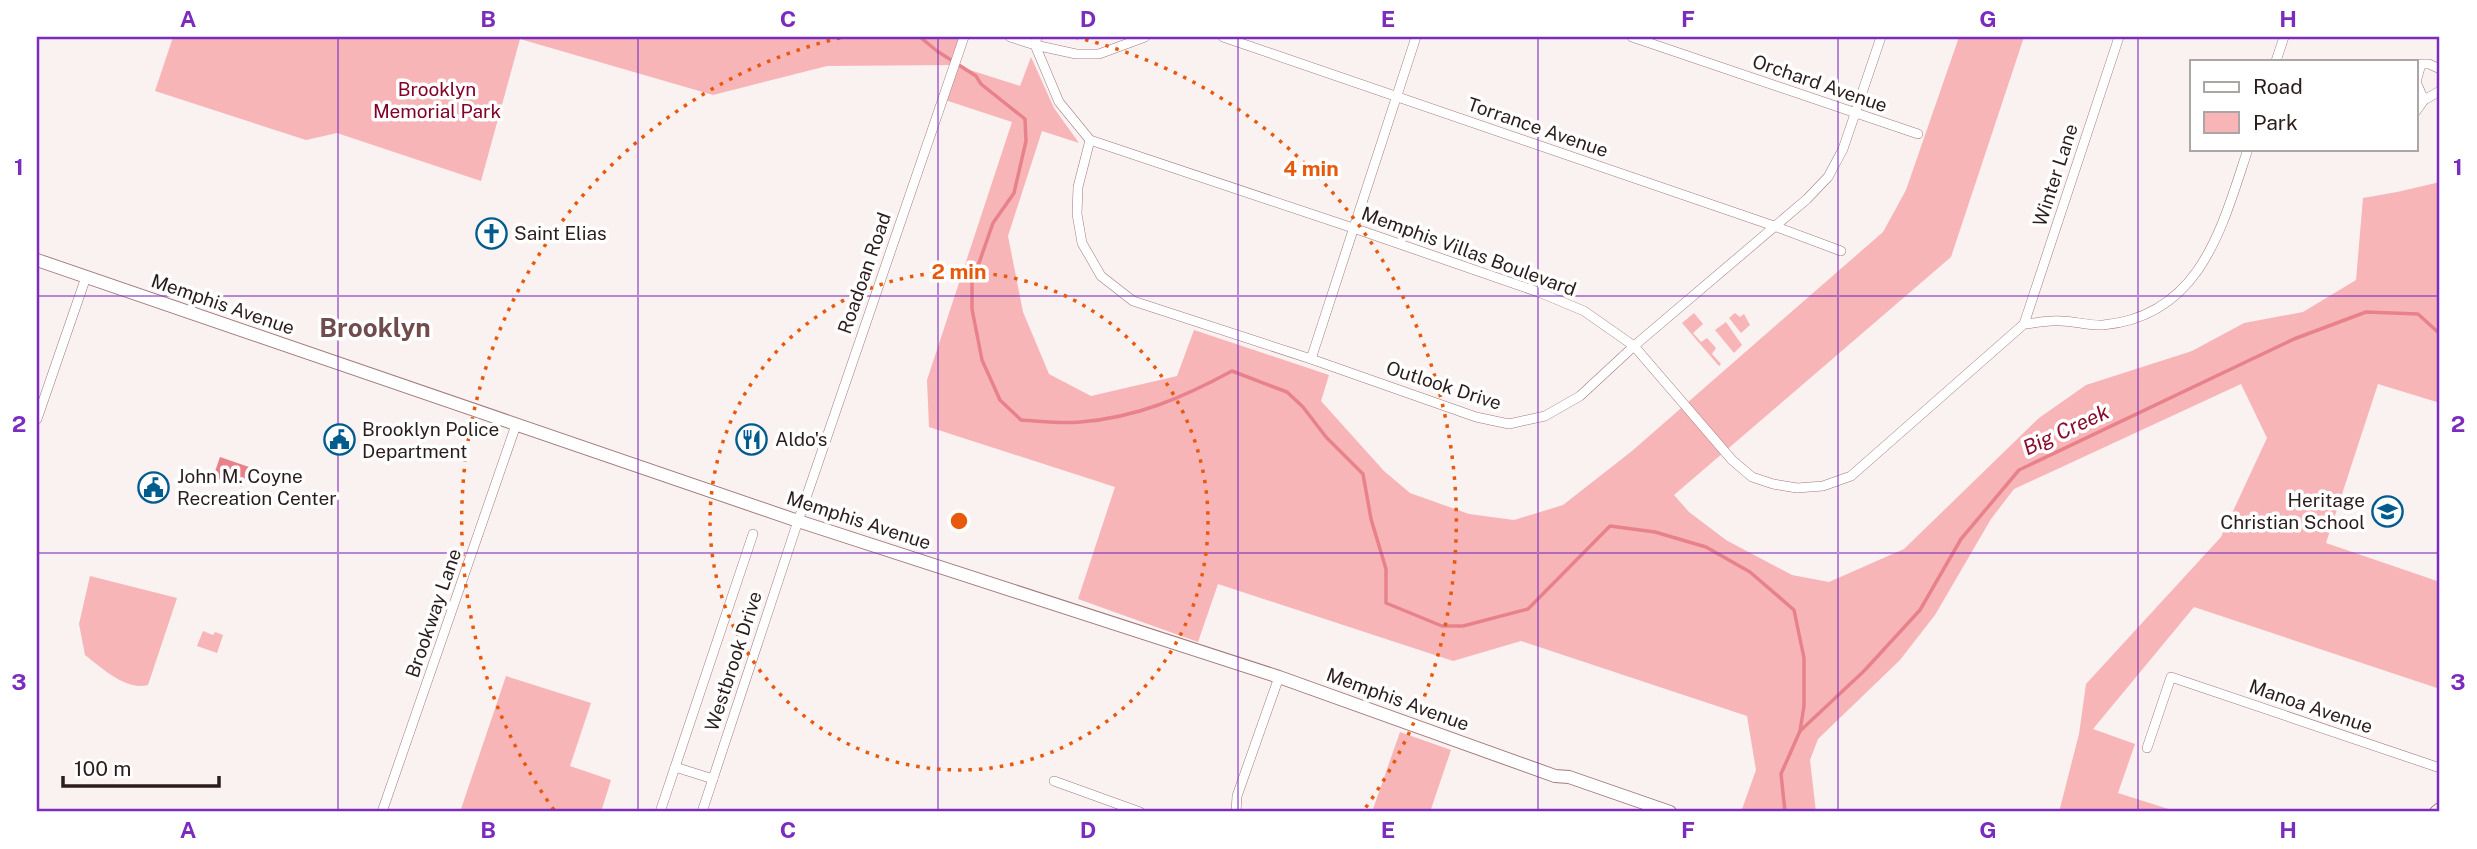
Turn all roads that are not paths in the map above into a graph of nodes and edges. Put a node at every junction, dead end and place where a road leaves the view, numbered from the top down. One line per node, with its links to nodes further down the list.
1 (1010, 37): 10 (street)
2 (1144, 37): 10 (street)
3 (1223, 37): 16 (street, Torrance Avenue)
4 (1416, 37): 16 (street)
5 (1632, 37): 19 (street, Orchard Avenue)
6 (1881, 37): 19 (street, Outlook Drive)
7 (2119, 37): 28 (street, Winter Lane)
8 (2284, 37): 11 (street)
9 (963, 38): 33 (street, Roadoan Road)
10 (1036, 41): 21 (street)
11 (2276, 60)
12 (2440, 69): 13 (street)
13 (2418, 75)
14 (2418, 86): 17 (street)
15 (2440, 91): 17 (street)
16 (1396, 97): 23 (street, Torrance Avenue); 24 (street)
17 (2424, 100): 18 (street)
18 (2418, 108)
19 (1856, 114): 20 (street, Orchard Avenue); 23 (street, Outlook Drive)
20 (1918, 134)
21 (1090, 140): 24 (street, Memphis Villas Boulevard); 30 (street, Outlook Drive)
22 (2248, 150): 28 (street)
23 (1774, 226): 25 (street, Torrance Avenue); 29 (street, Outlook Drive)
24 (1353, 228): 29 (street, Memphis Villas Boulevard); 30 (street)
25 (1842, 251)
26 (37, 260): 27 (main road, Memphis Avenue)
27 (86, 277): 31 (street); 32 (main road, Memphis Avenue)
28 (2024, 324): 29 (street, Memphis Villas Boulevard)
29 (1634, 346): 30 (street, Outlook Drive)
30 (1311, 359)
31 (37, 419)
32 (516, 425): 33 (main road, Memphis Avenue); 41 (street, Brookway Lane)
33 (798, 521): 35 (main road, Memphis Avenue); 39 (street, Westbrook Drive)
34 (753, 534): 37 (street)
35 (1279, 677): 45 (street); 46 (main road, Memphis Avenue)
36 (2147, 748): 38 (street, Manoa Avenue)
37 (675, 767): 39 (street); 42 (street)
38 (2440, 768)
39 (713, 779): 43 (street, Westbrook Drive)
40 (1054, 780): 44 (street)
41 (382, 812)
42 (660, 812)
43 (702, 812)
44 (1140, 812)
45 (1236, 812)
46 (1671, 812)

